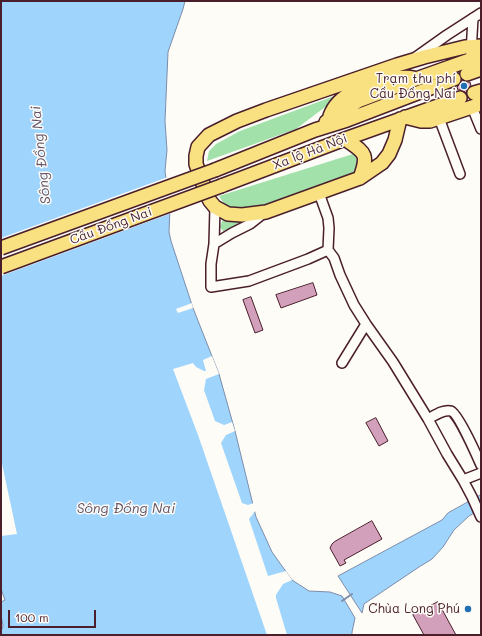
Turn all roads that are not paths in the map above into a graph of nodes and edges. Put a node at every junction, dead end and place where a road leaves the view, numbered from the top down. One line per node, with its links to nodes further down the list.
1 (477, 16): 2 (street); 4 (street)
2 (476, 46): 3 (street); 4 (highway)
3 (476, 58): 13 (highway, Xa lộ Hà Nội)
4 (408, 62): 20 (highway)
5 (481, 69): 6 (highway)
6 (467, 74)
7 (454, 79): 13 (highway, Xa lộ Hà Nội)
8 (460, 98): 10 (highway, Xa lộ Hà Nội)
9 (477, 99): 11 (highway); 12 (street)
10 (403, 118): 11 (highway); 14 (highway, Xa lộ Hà Nội); 17 (highway)
11 (439, 118): 16 (street)
12 (481, 129)
13 (315, 130): 15 (highway, Xa lộ Hà Nội)
14 (345, 139): 17 (highway); 18 (highway, Xa lộ Hà Nội)
15 (215, 170): 23 (highway, Cầu Đồng Nai, bridge)
16 (460, 174)
17 (360, 178): 19 (highway)
18 (221, 186): 25 (highway, Cầu Đồng Nai, bridge)
19 (319, 193): 21 (highway); 24 (street)
20 (216, 207): 21 (highway); 22 (street)
21 (266, 212): 22 (street)
22 (214, 244): 24 (street)
23 (1, 248)
24 (328, 250): 26 (street)
25 (1, 267)
26 (366, 324): 27 (street); 28 (street)
27 (342, 363)
28 (428, 419): 29 (street); 31 (street)
29 (481, 465)
30 (481, 473): 31 (street)
31 (463, 480): 32 (street)
32 (479, 513)

